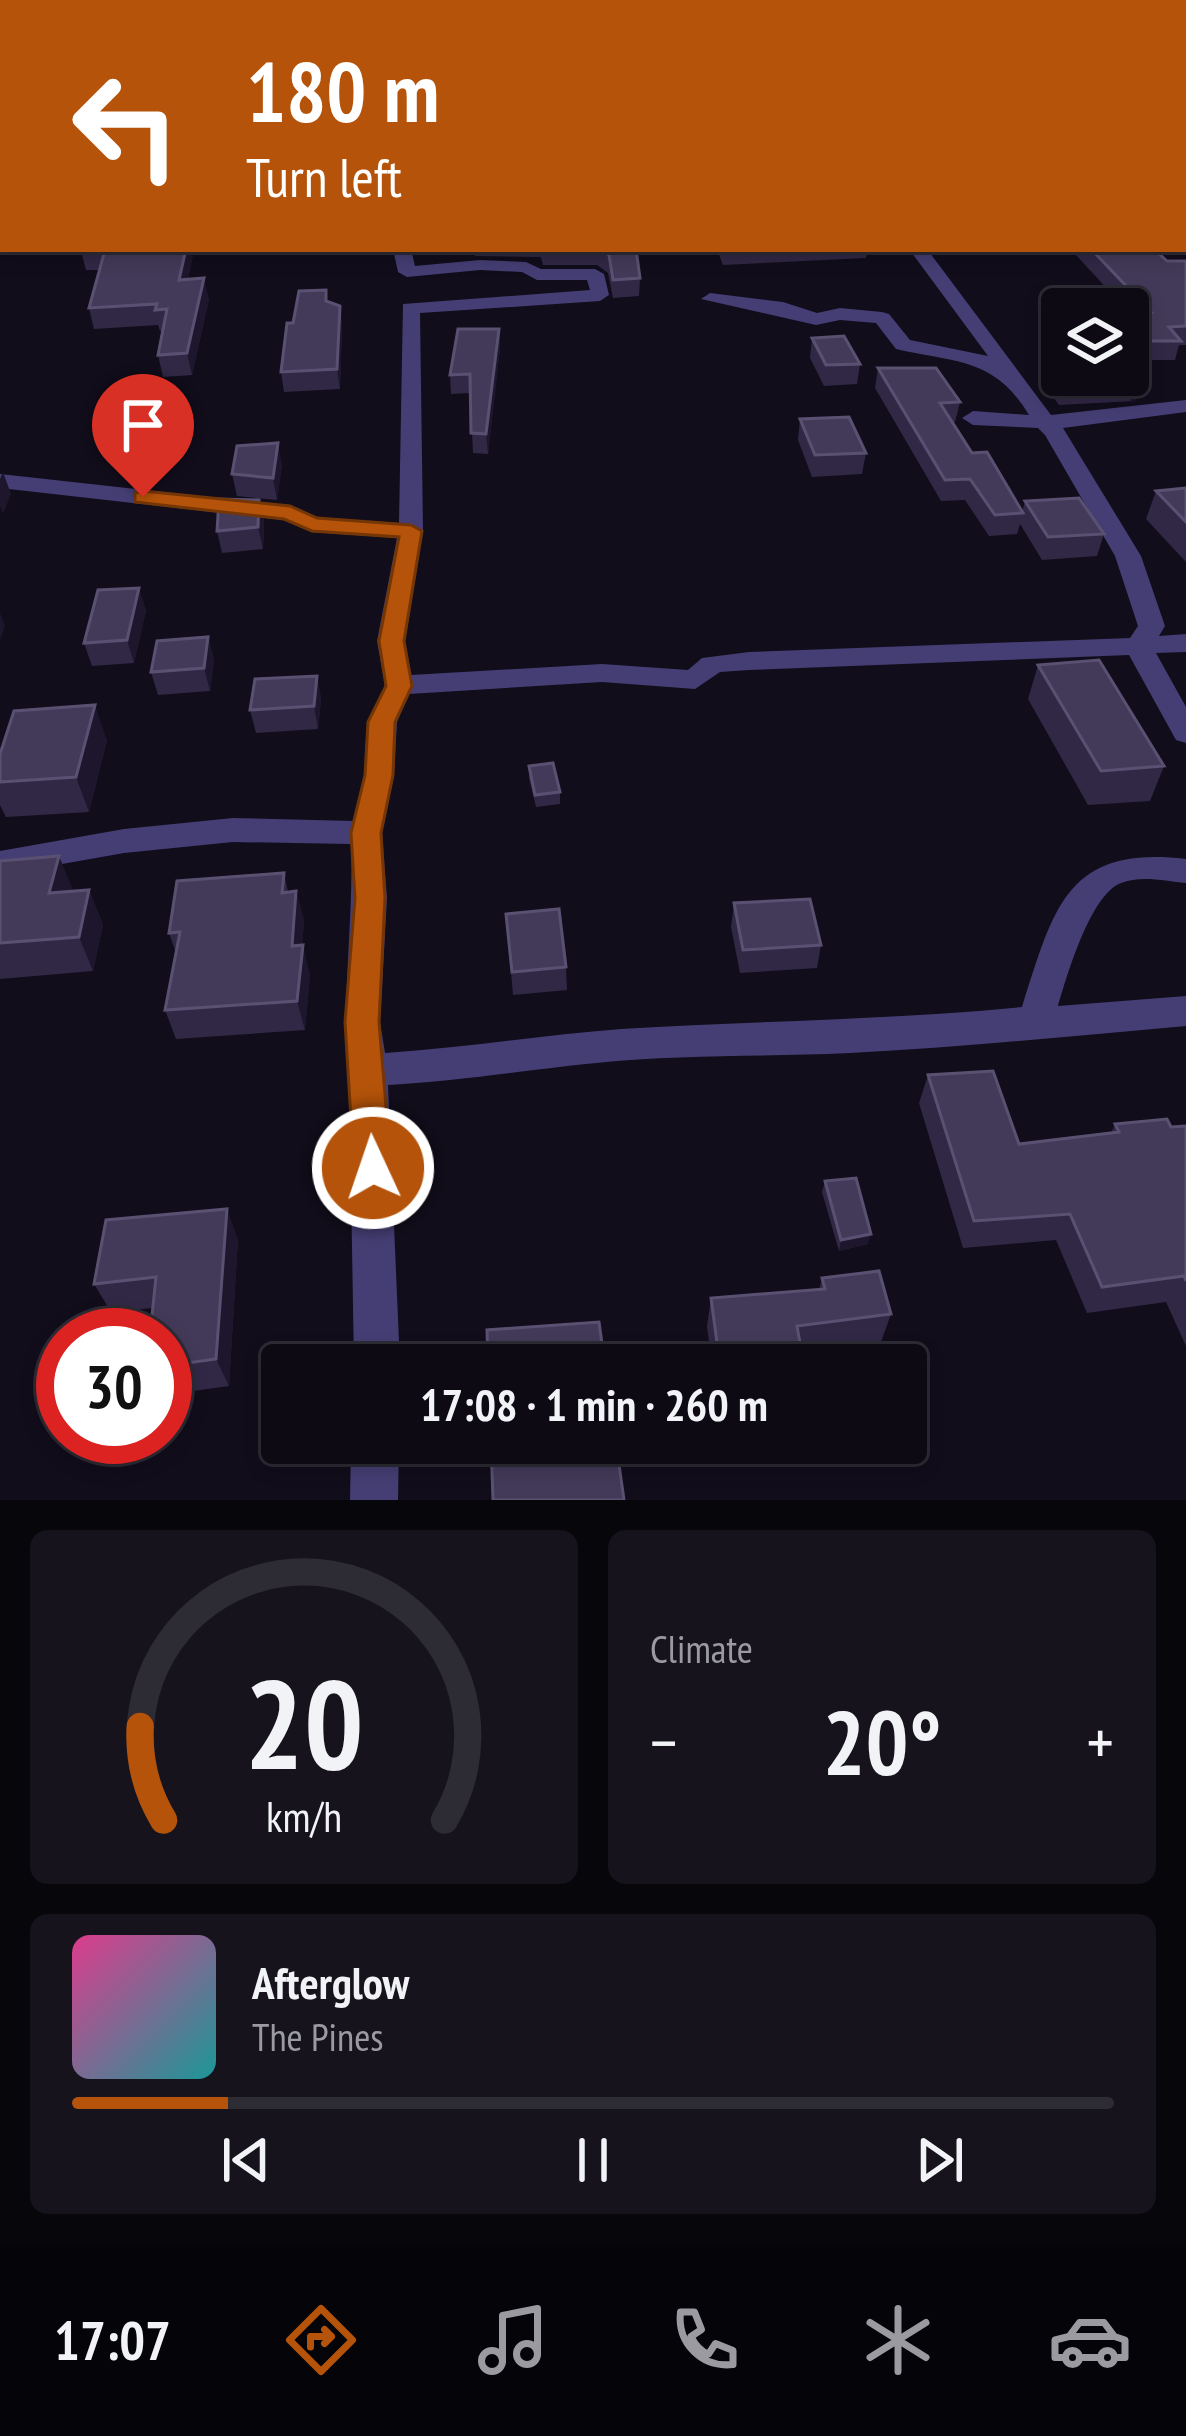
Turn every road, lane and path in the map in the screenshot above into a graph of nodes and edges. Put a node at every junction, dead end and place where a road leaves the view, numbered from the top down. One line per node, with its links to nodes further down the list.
1 (402, 252): 9 (street)
2 (920, 252): 4 (street)
3 (710, 299): 4 (street)
4 (1014, 378): 7 (street)
5 (1186, 406): 7 (street)
6 (973, 418): 7 (street)
7 (1042, 422): 11 (street)
8 (0, 482): 9 (street)
9 (411, 531): 12 (street)
10 (1186, 644): 11 (street)
11 (1138, 646): 12 (street); 13 (street)
12 (399, 686): 14 (street)
13 (1186, 733)
14 (366, 833): 15 (street); 19 (street)
15 (0, 862)
16 (1186, 871): 18 (street)
17 (1186, 1011): 18 (street)
18 (1011, 1026): 19 (street)
19 (368, 1070): 20 (street)
20 (376, 1344)
21 (375, 1464): 22 (street)
22 (374, 1500)

